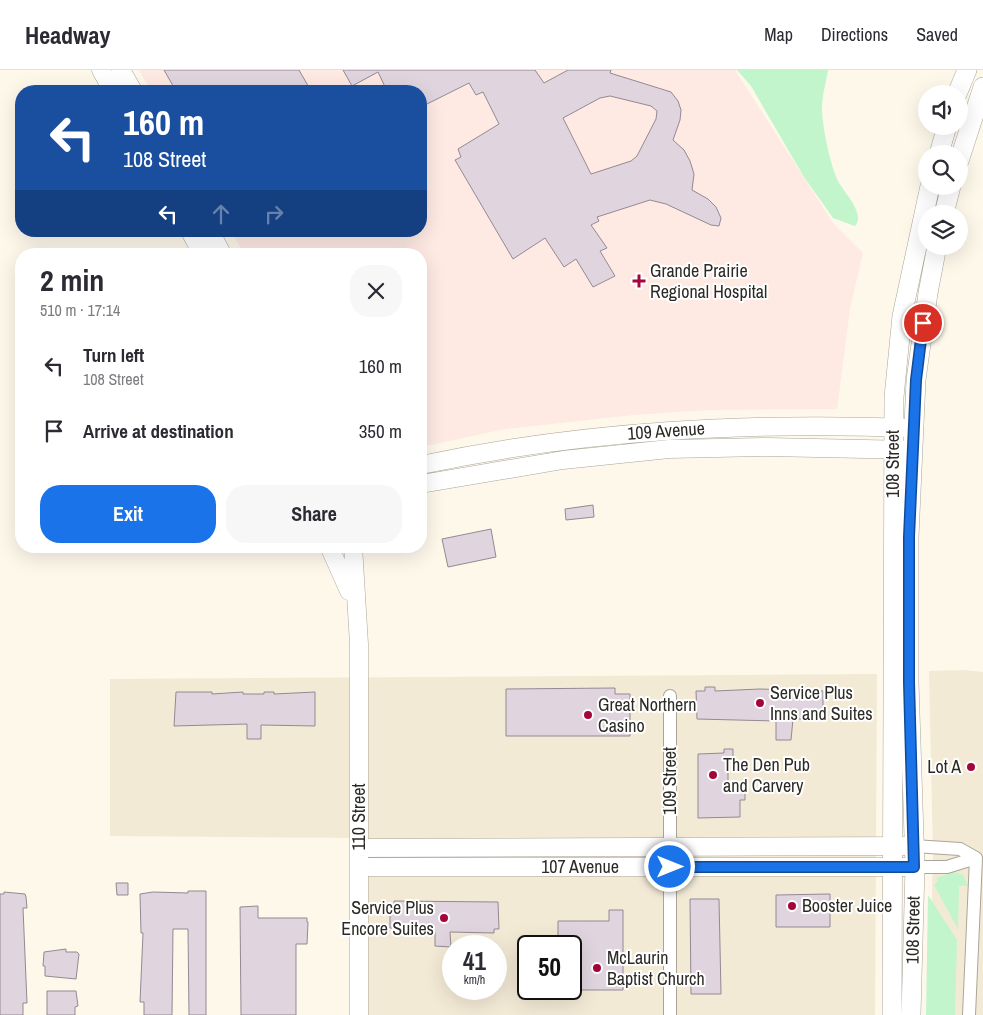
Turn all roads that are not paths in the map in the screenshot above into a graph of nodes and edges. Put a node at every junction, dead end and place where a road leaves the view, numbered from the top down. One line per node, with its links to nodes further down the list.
1 (101, 70): 4 (street)
2 (121, 70): 5 (street)
3 (967, 70): 6 (main road)
4 (110, 85)
5 (130, 85)
6 (961, 85)
7 (980, 94): 8 (main road)
8 (964, 145)
9 (928, 195): 11 (main road, 108 Street)
10 (935, 255): 12 (main road, 108 Street)
11 (893, 427): 12 (street, 109 Avenue); 13 (main road, 108 Street); 15 (street, 109 Avenue)
12 (914, 428): 14 (main road, 108 Street)
13 (893, 449): 14 (street, 109 Avenue); 16 (street, 109 Avenue); 21 (main road, 108 Street)
14 (913, 450): 22 (main road, 108 Street)
15 (427, 464)
16 (427, 483)
17 (332, 553): 19 (street, 110 Street)
18 (353, 553): 19 (street, 110 Street)
19 (358, 618): 25 (street, 110 Street)
20 (670, 696): 24 (street, 109 Street)
21 (892, 846): 22 (street, 107 Avenue); 24 (street, 107 Avenue); 30 (main road, 108 Street)
22 (914, 846): 26 (street); 29 (main road, 108 Street)
23 (529, 847): 24 (street, 107 Avenue); 25 (street, 107 Avenue); 27 (street)
24 (670, 847): 28 (street, 109 Street)
25 (359, 848): 27 (street, 110 Street)
26 (976, 858): 29 (street, 107 Avenue); 35 (street)
27 (359, 867): 28 (street, 107 Avenue); 31 (street, 110 Street)
28 (670, 867): 30 (street, 107 Avenue); 32 (street, 109 Street)
29 (914, 867): 30 (street, 107 Avenue); 34 (main road, 108 Street)
30 (892, 868): 33 (main road, 108 Street)
31 (359, 1015)
32 (670, 1015)
33 (892, 1015)
34 (911, 1015)
35 (969, 1015)

